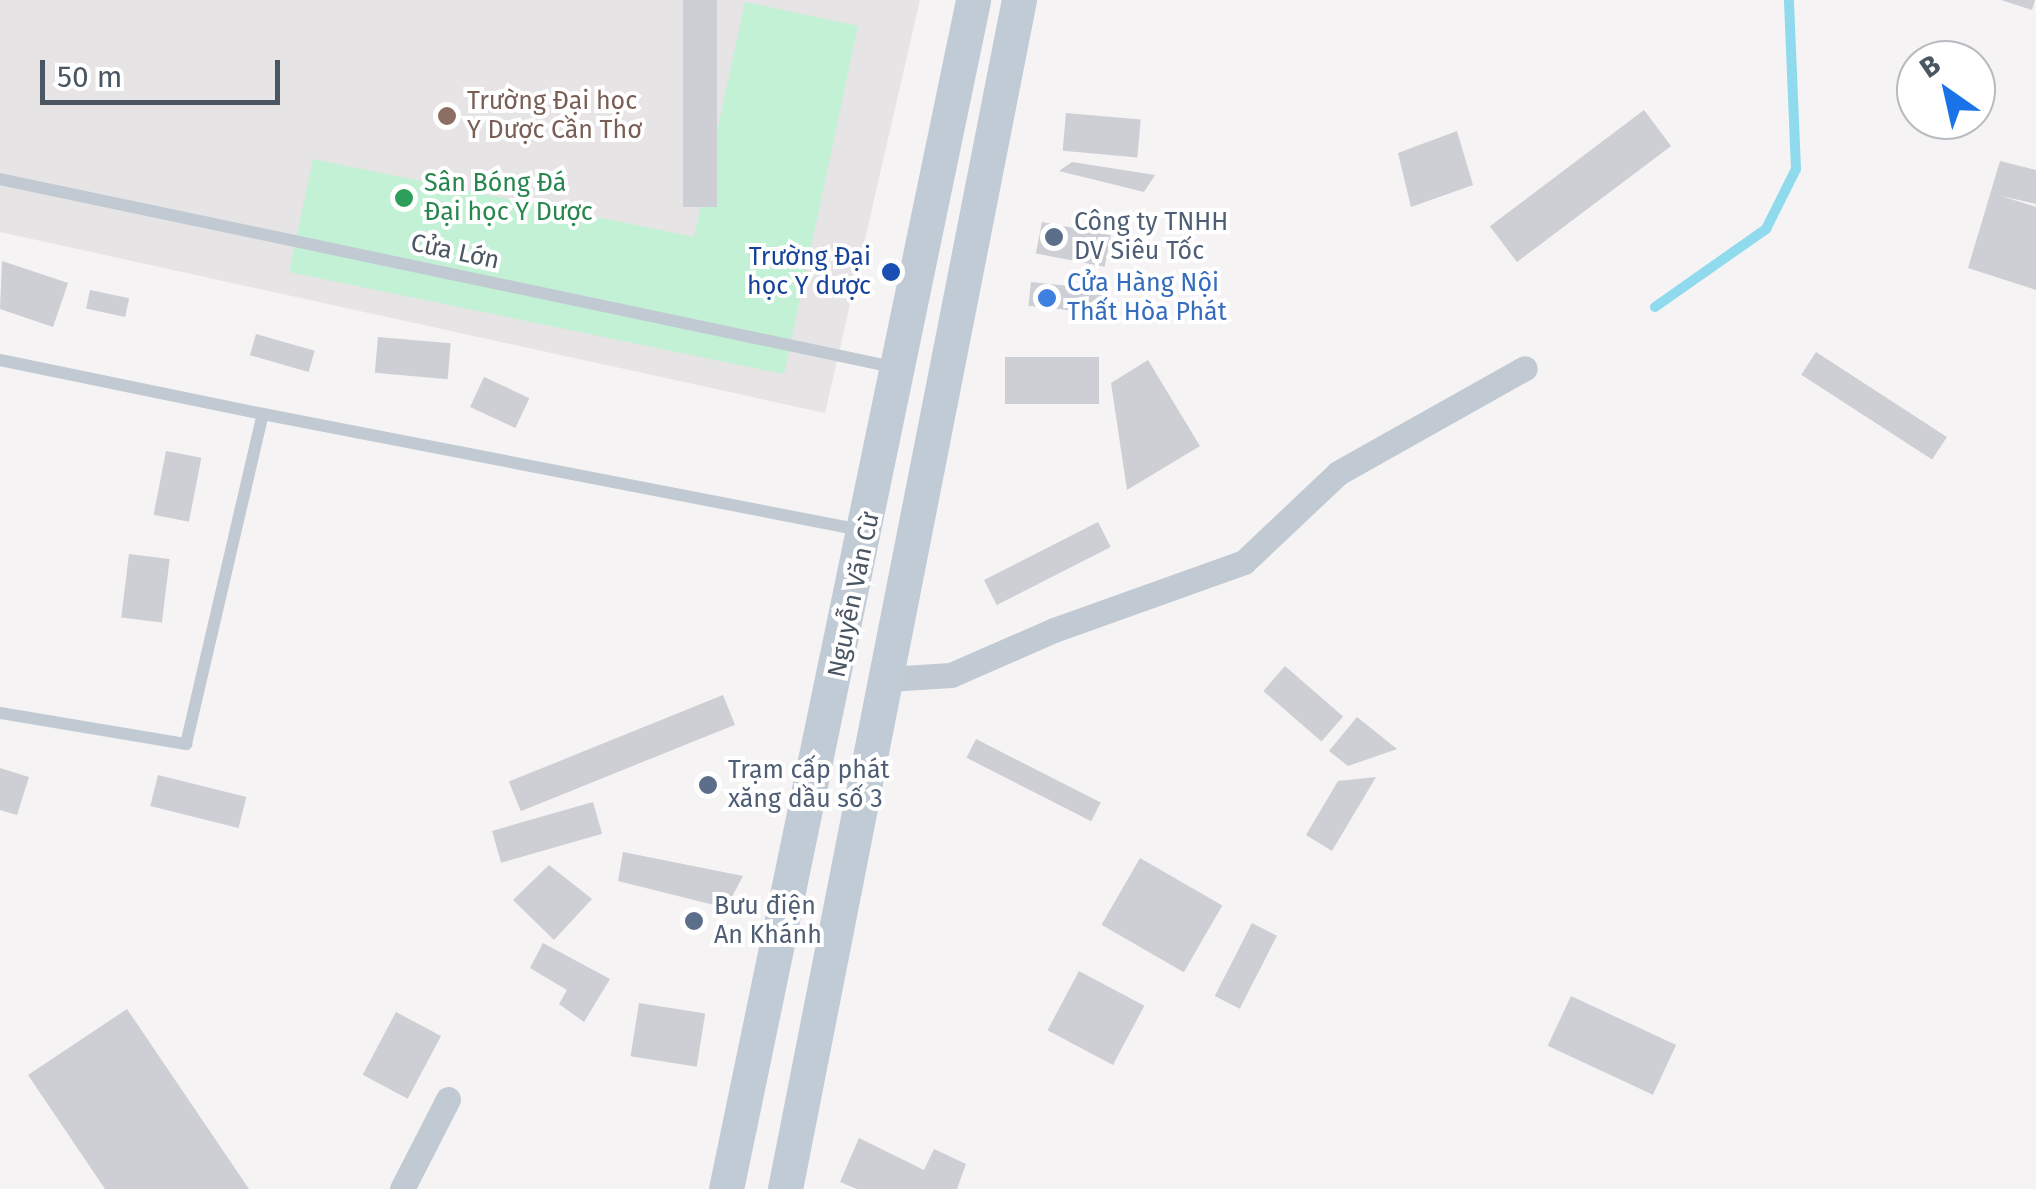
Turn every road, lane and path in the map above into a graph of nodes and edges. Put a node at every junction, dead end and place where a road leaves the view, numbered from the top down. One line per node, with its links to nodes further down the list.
1 (973, 0): 5 (main road, Nguyễn Văn Cừ)
2 (1019, 0): 9 (main road, Nguyễn Văn Cừ)
3 (0, 179): 5 (lane, Cửa Lớn)
4 (0, 360): 7 (lane)
5 (901, 368): 8 (main road, Nguyễn Văn Cừ)
6 (1525, 368): 9 (street)
7 (263, 414): 8 (lane); 10 (lane)
8 (868, 532): 13 (main road, Nguyễn Văn Cừ)
9 (886, 679): 14 (main road, Nguyễn Văn Cừ)
10 (0, 713)
11 (448, 1100): 12 (street)
12 (402, 1189)
13 (726, 1189)
14 (785, 1189)

